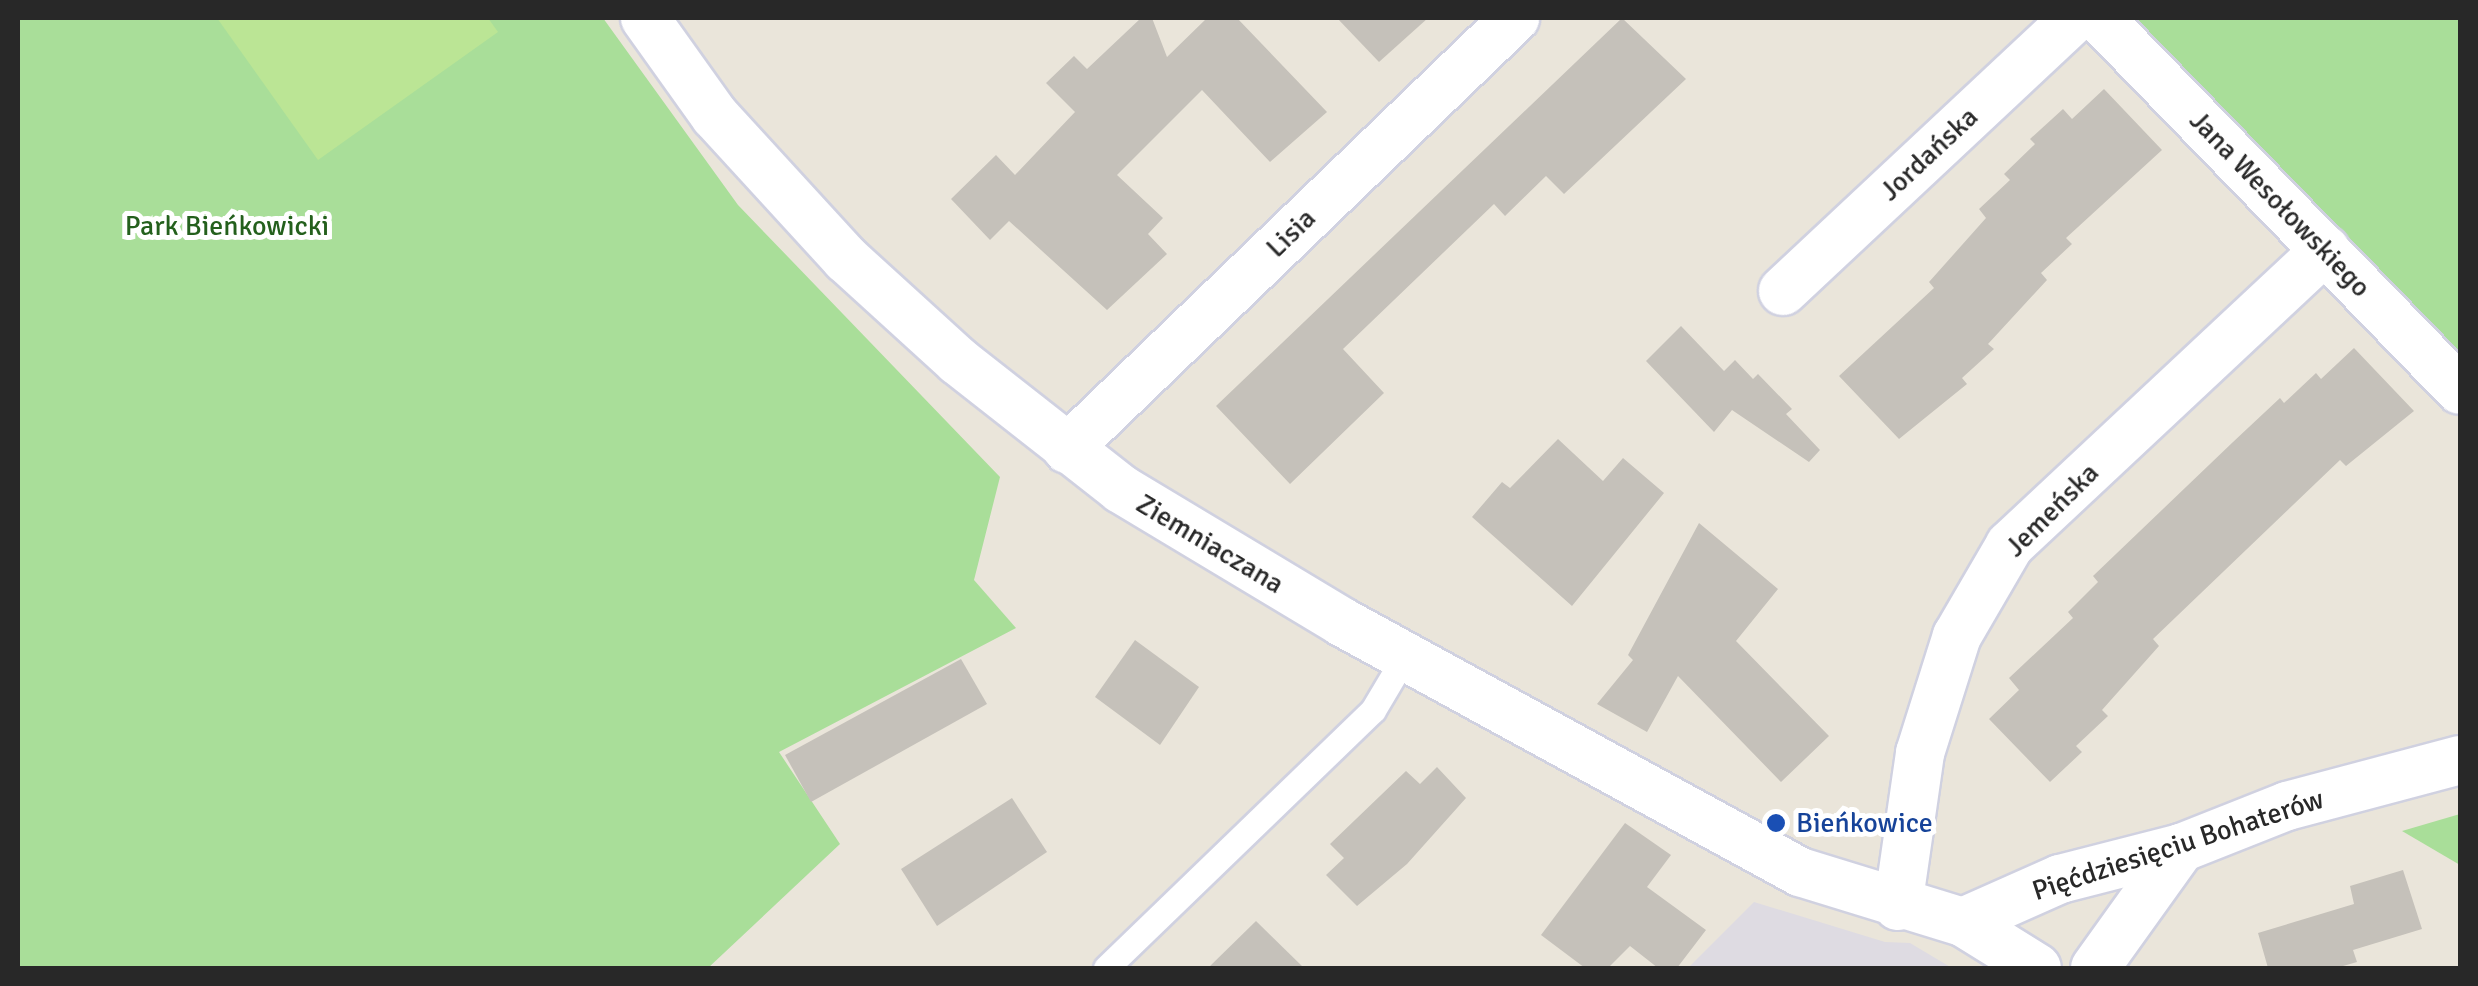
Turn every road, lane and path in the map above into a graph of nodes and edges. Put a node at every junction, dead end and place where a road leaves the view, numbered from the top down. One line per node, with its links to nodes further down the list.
1 (645, 18): 8 (street, Ziemniaczana)
2 (1515, 18): 8 (street, Lisia)
3 (2075, 18): 6 (street, Jordańska)
4 (2099, 18): 5 (street, Jana Wesołowskiego)
5 (2324, 250): 7 (street, Jana Wesołowskiego); 12 (street, Jemeńska)
6 (1784, 291)
7 (2460, 390)
8 (1067, 449): 9 (street, Ziemniaczana)
9 (1404, 656): 12 (street, Ziemniaczana); 14 (lane)
10 (2460, 760): 11 (street, Pięćdziesięciu Bohaterów)
11 (2181, 848): 13 (street, Pięćdziesięciu Bohaterów); 16 (street)
12 (1898, 906): 13 (street)
13 (1963, 922): 15 (street)
14 (1106, 968)
15 (2037, 968)
16 (2095, 968)

